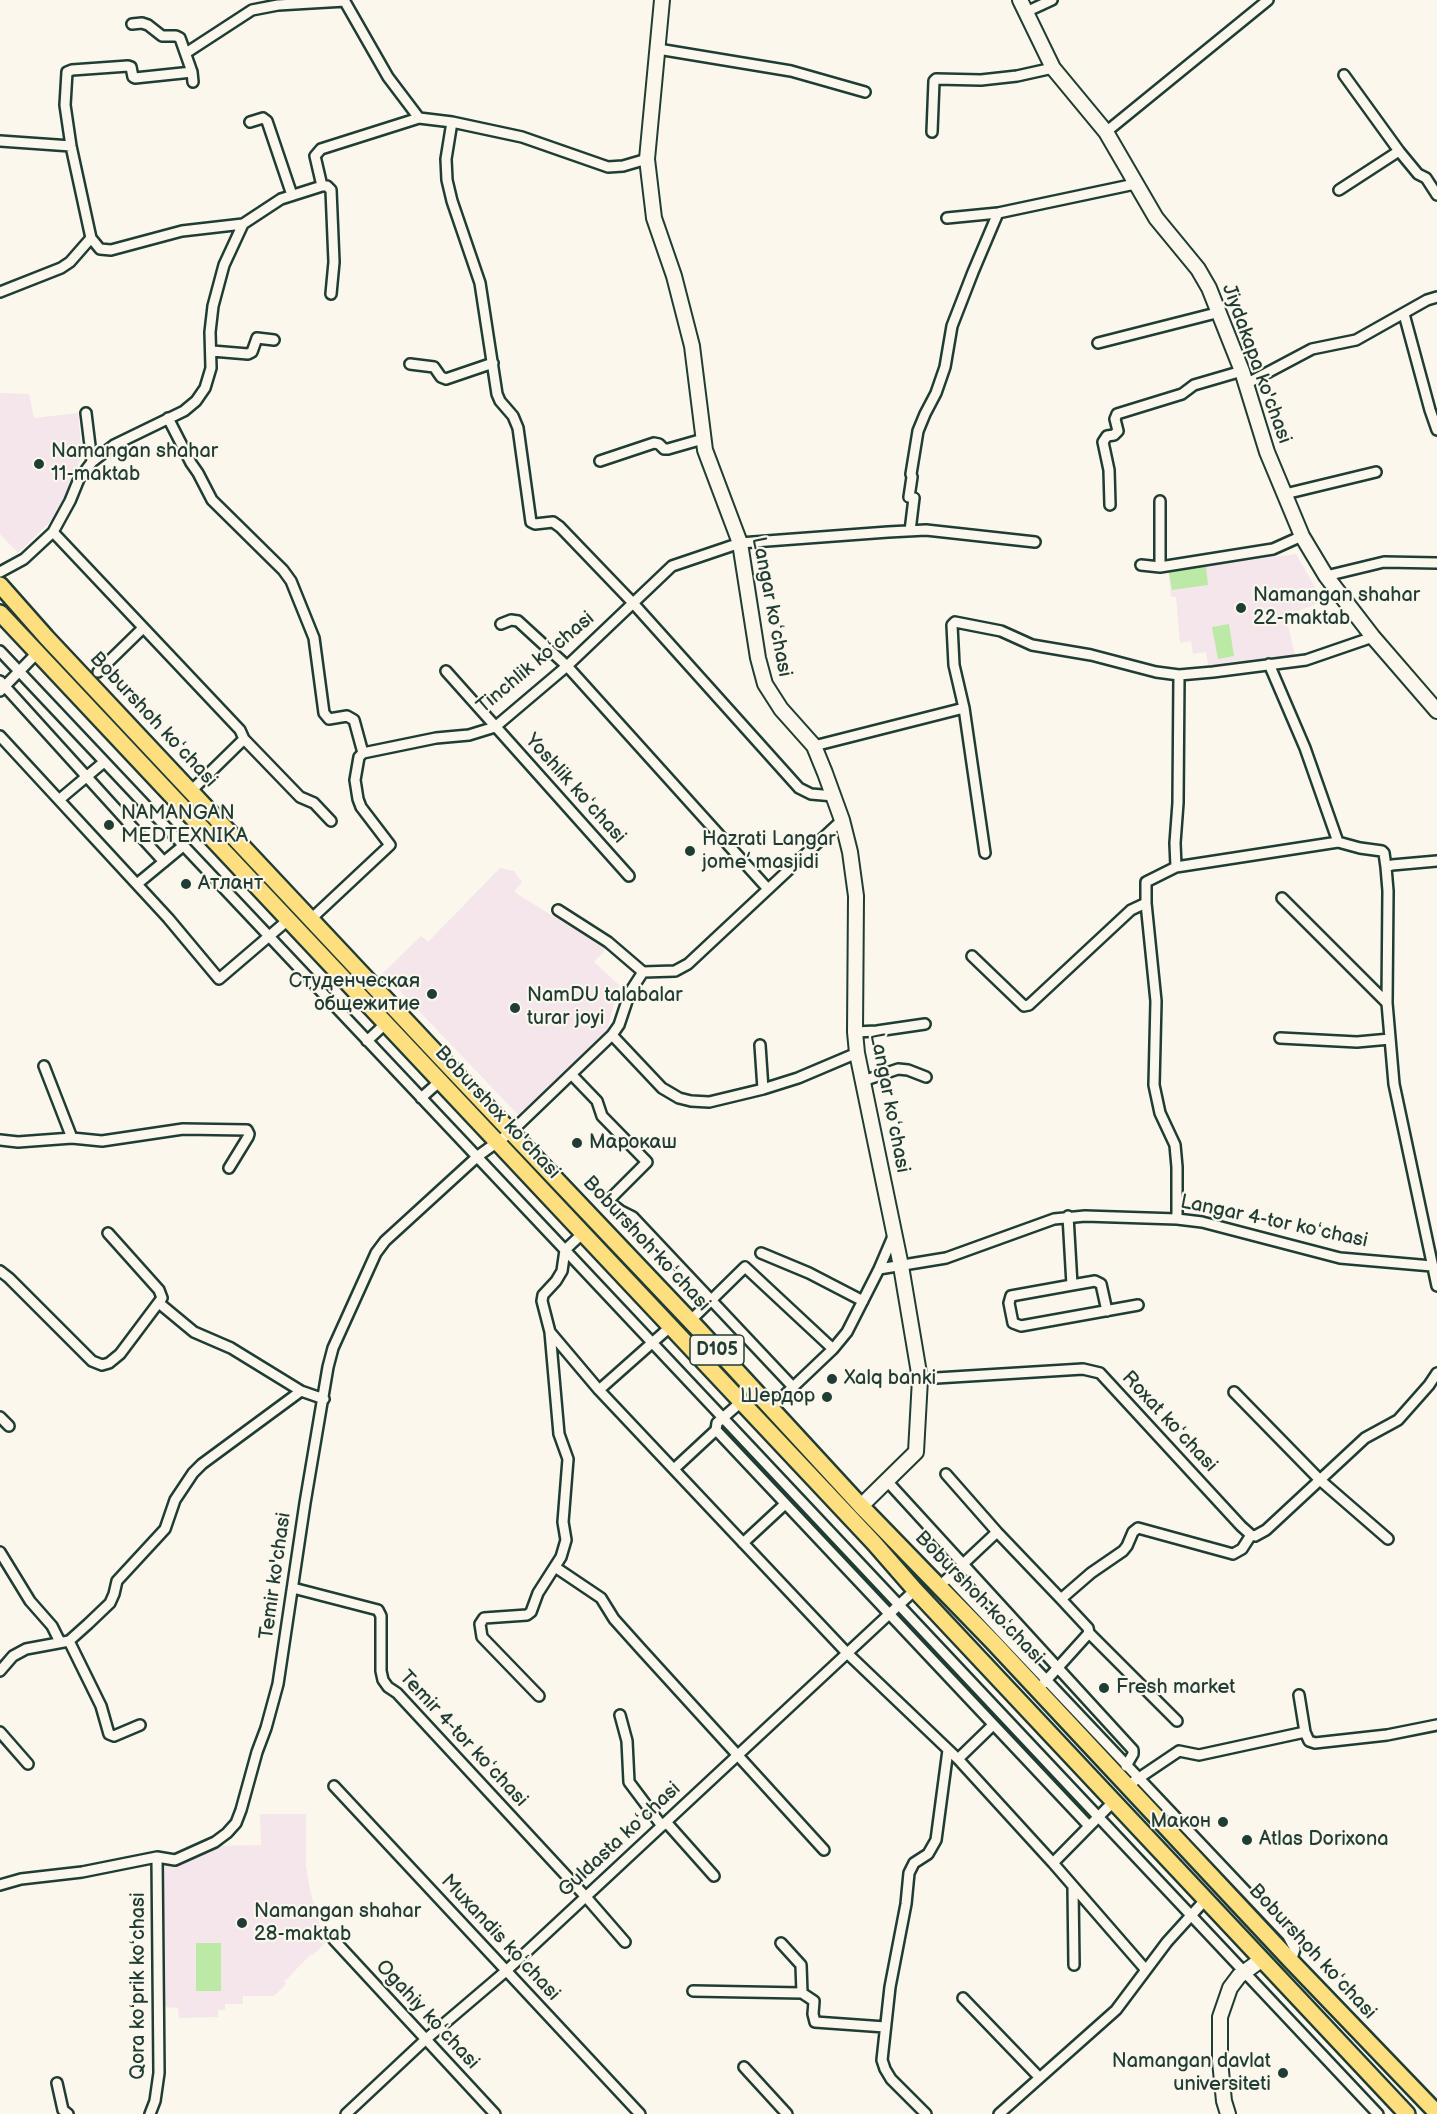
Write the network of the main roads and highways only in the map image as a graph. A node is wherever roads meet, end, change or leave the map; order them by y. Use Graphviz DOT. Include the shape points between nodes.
graph roads {
  1 [pos="0,585"];
  2 [pos="0,613"];
  3 [pos="1437,2113"];
  4 [pos="1407,2114"];
  1 -- 3 [label="main road, Boburshoh koʻchasi / D105" via="861,1506 944,1582 1042,1685 1291,1962"];
  2 -- 4 [label="main road, Boburshox ko'chasi / D105"];
}
